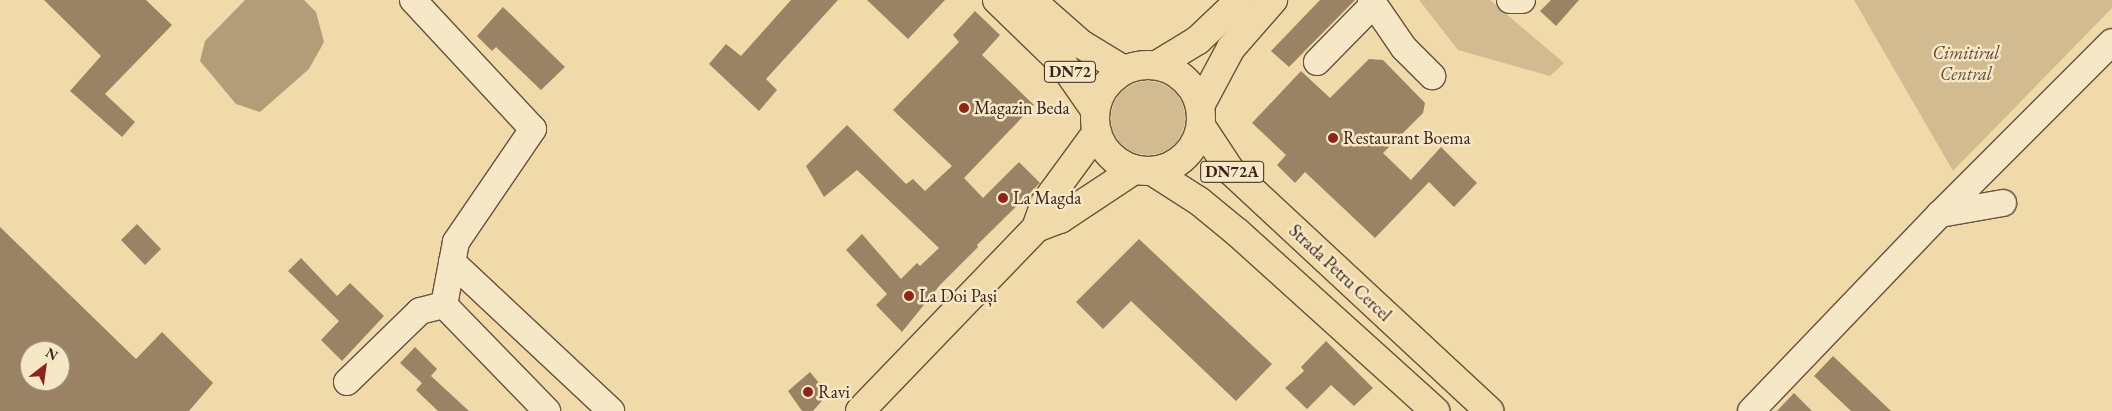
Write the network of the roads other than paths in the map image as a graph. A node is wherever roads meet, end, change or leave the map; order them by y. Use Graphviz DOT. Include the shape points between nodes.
graph roads {
  1 [pos="413,0"];
  2 [pos="997,0"];
  3 [pos="1030,0"];
  4 [pos="1240,0"];
  5 [pos="1274,0"];
  6 [pos="1510,0"];
  7 [pos="1522,0"];
  8 [pos="1372,2"];
  9 [pos="2112,42"];
  10 [pos="1316,62"];
  11 [pos="1157,65"];
  12 [pos="1124,70"];
  13 [pos="1432,76"];
  14 [pos="1201,116"];
  15 [pos="1096,121"];
  16 [pos="1143,170"];
  17 [pos="2003,203"];
  18 [pos="1940,214"];
  19 [pos="1036,228"];
  20 [pos="452,262"];
  21 [pos="444,305"];
  22 [pos="347,382"];
  23 [pos="547,411"];
  24 [pos="611,411"];
  25 [pos="860,411"];
  26 [pos="1435,411"];
  27 [pos="1489,411"];
  28 [pos="1751,411"];
  1 -- 20 [label="lane" via="533,129 456,242"];
  2 -- 15 [label="main road, DN72" via="1063,64"];
  3 -- 12 [label="main road" via="1081,44"];
  4 -- 11 [label="main road" via="1198,40"];
  5 -- 14 [label="main road" via="1232,48"];
  6 -- 7 [label="lane"];
  8 -- 10 [label="lane"];
  8 -- 13 [label="lane" via="1404,48"];
  9 -- 18 [label="lane"];
  11 -- 12 [label="main road, DN72" via="1140,65"];
  11 -- 14 [label="main road" via="1187,81"];
  12 -- 15 [label="main road, DN72" via="1106,85"];
  14 -- 16 [label="main road, DN72" via="1197,140 1186,156 1171,167"];
  14 -- 27 [label="main road, Strada Petru Cercel / DN72A" via="1230,170"];
  15 -- 16 [label="main road, DN72" via="1110,156"];
  15 -- 19 [label="main road, DN72" via="1045,203"];
  16 -- 19 [label="main road, DN72" via="1060,219"];
  16 -- 26 [label="main road, Strada Petru Cercel / DN72A" via="1199,201 1238,233"];
  17 -- 18 [label="lane"];
  18 -- 28 [label="lane"];
  19 -- 25 [label="main road, DN72"];
  20 -- 21 [label="lane"];
  20 -- 24 [label="lane"];
  21 -- 22 [label="lane" via="420,310"];
  21 -- 23 [label="lane"];
}
